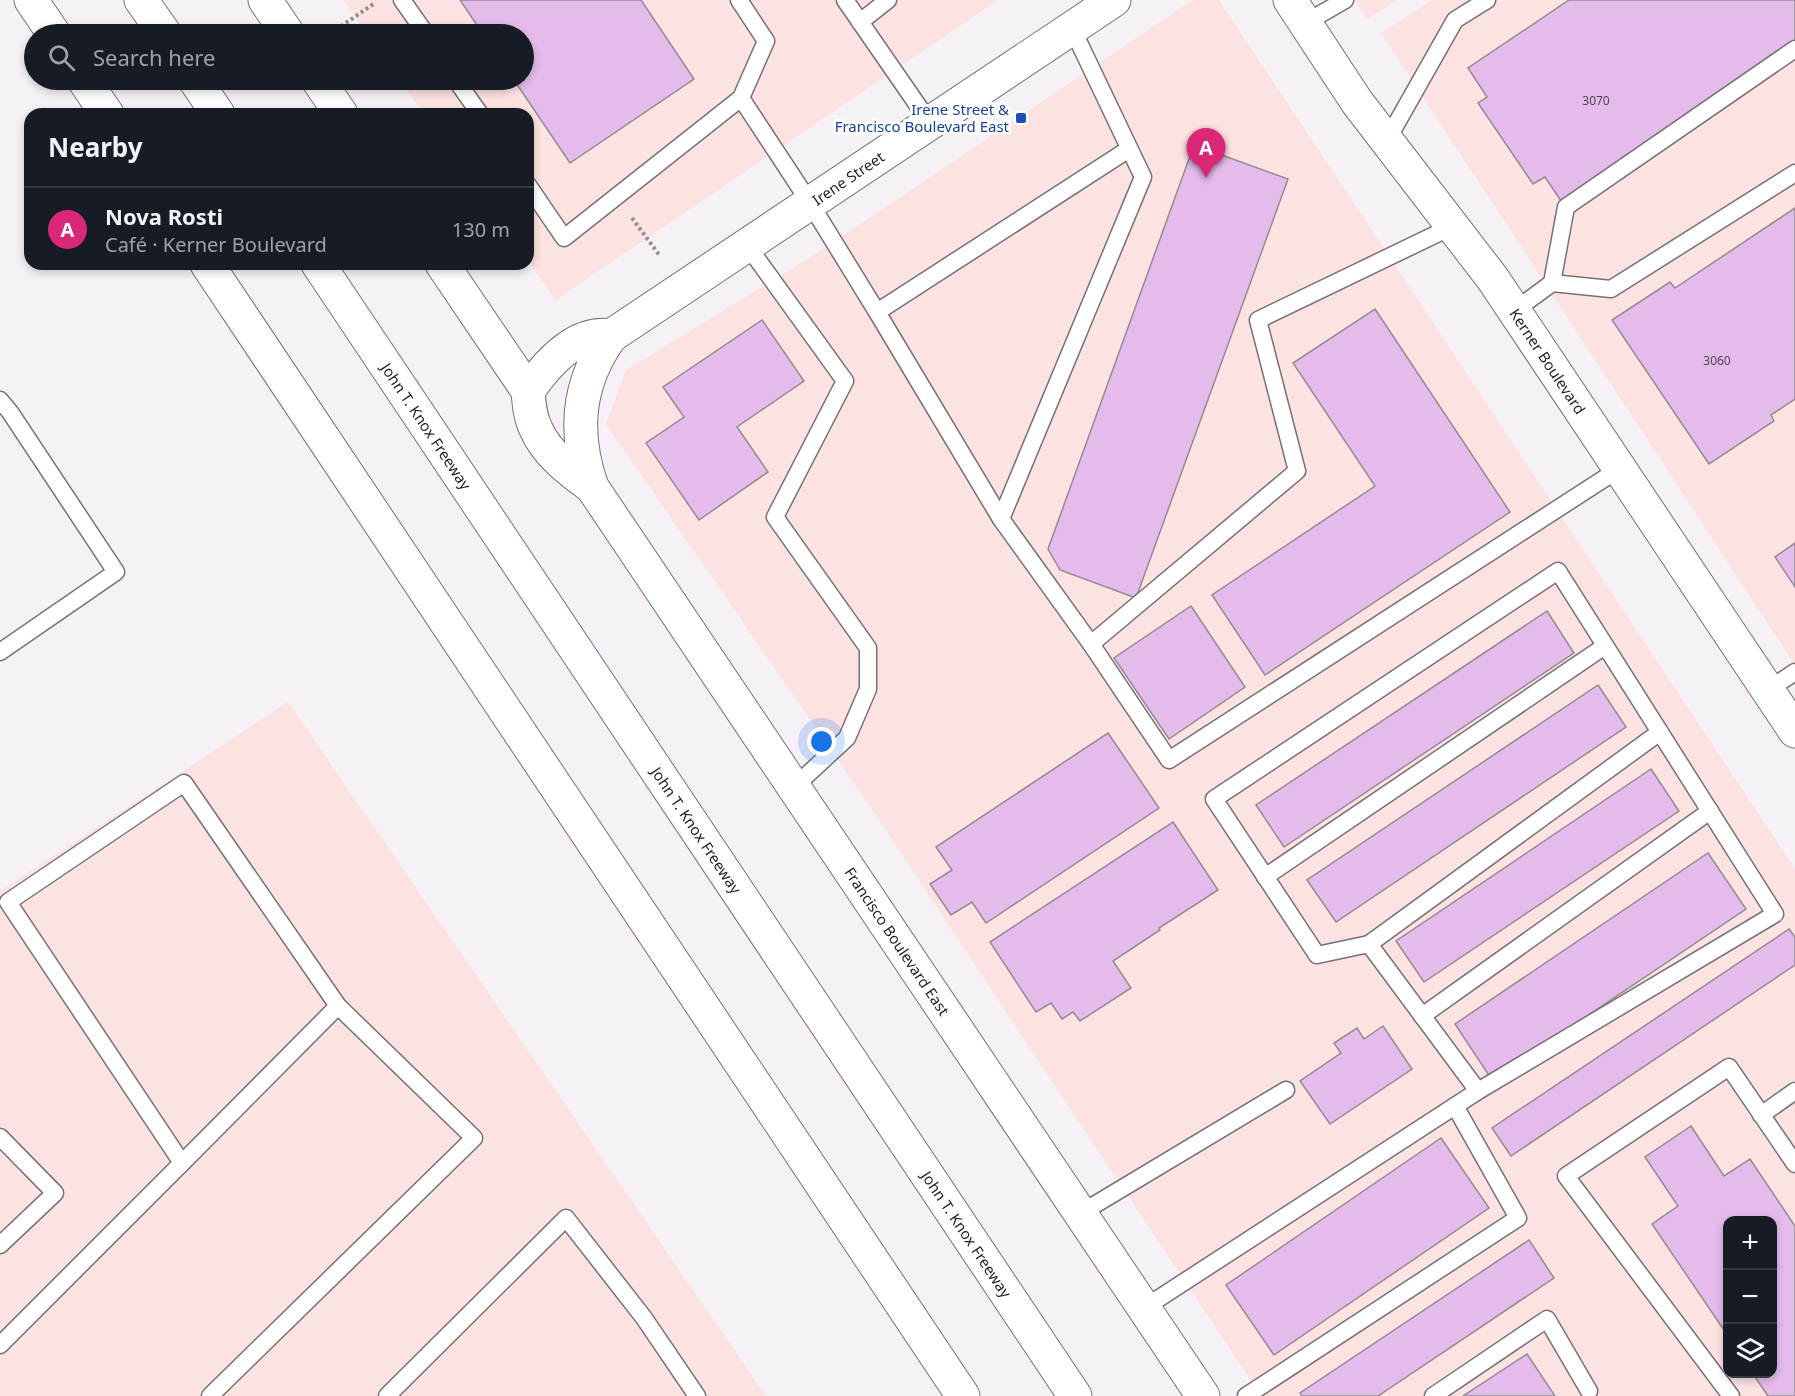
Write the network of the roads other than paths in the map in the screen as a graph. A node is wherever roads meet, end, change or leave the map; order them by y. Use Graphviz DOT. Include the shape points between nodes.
graph roads {
  1 [pos="31,0"];
  2 [pos="141,0"];
  3 [pos="402,0"];
  4 [pos="739,0"];
  5 [pos="845,0"];
  6 [pos="888,0"];
  7 [pos="1114,0"];
  8 [pos="1346,0"];
  9 [pos="1487,0"];
  10 [pos="1297,12"];
  11 [pos="860,22"];
  12 [pos="47,24"];
  13 [pos="158,24"];
  14 [pos="419,24"];
  15 [pos="1072,28"];
  16 [pos="1795,49"];
  17 [pos="91,90"];
  18 [pos="202,90"];
  19 [pos="325,90"];
  20 [pos="463,90"];
  21 [pos="741,98"];
  22 [pos="103,108"];
  23 [pos="214,108"];
  24 [pos="337,108"];
  25 [pos="476,108"];
  26 [pos="930,123"];
  27 [pos="1386,142"];
  28 [pos="1129,149"];
  29 [pos="1795,173"];
  30 [pos="534,194"];
  31 [pos="810,203"];
  32 [pos="1453,226"];
  33 [pos="747,245"];
  34 [pos="211,270"];
  35 [pos="322,270"];
  36 [pos="446,270"];
  37 [pos="1552,282"];
  38 [pos="1514,311"];
  39 [pos="877,312"];
  40 [pos="611,336"];
  41 [pos="528,391"];
  42 [pos="0,400"];
  43 [pos="582,405"];
  44 [pos="1619,469"];
  45 [pos="592,487"];
  46 [pos="1001,519"];
  47 [pos="1091,644"];
  48 [pos="1605,646"];
  49 [pos="0,652"];
  50 [pos="1795,672"];
  51 [pos="1768,690"];
  52 [pos="1795,731"];
  53 [pos="1660,732"];
  54 [pos="794,787"];
  55 [pos="1710,811"];
  56 [pos="1265,877"];
  57 [pos="1369,944"];
  58 [pos="338,1006"];
  59 [pos="1422,1016"];
  60 [pos="1286,1090"];
  61 [pos="1478,1091"];
  62 [pos="1795,1091"];
  63 [pos="1455,1106"];
  64 [pos="1761,1115"];
  65 [pos="0,1137"];
  66 [pos="182,1163"];
  67 [pos="1795,1164"];
  68 [pos="1081,1213"];
  69 [pos="0,1245"];
  70 [pos="1144,1308"];
  71 [pos="0,1345"];
  72 [pos="1589,1391"];
  73 [pos="210,1396"];
  74 [pos="387,1396"];
  75 [pos="698,1396"];
  76 [pos="963,1396"];
  77 [pos="1075,1396"];
  78 [pos="1203,1396"];
  79 [pos="1246,1396"];
  80 [pos="1433,1396"];
  81 [pos="1731,1396"];
  1 -- 12 [label="main road"];
  2 -- 13 [label="main road"];
  3 -- 14 [label="lane"];
  4 -- 21 [label="lane" via="766,41"];
  5 -- 11 [label="lane"];
  6 -- 11 [label="lane"];
  7 -- 15 [label="main road, Irene Street"];
  8 -- 10 [label="lane"];
  9 -- 27 [label="lane" via="1455,20"];
  10 -- 27 [label="main road, Kerner Boulevard"];
  11 -- 26 [label="lane"];
  15 -- 26 [label="main road, Irene Street"];
  15 -- 28 [label="lane"];
  16 -- 37 [label="lane" via="1566,207"];
  17 -- 22 [label="main road"];
  18 -- 23 [label="main road"];
  19 -- 24 [label="main road"];
  20 -- 25 [label="lane"];
  21 -- 30 [label="lane" via="564,238"];
  21 -- 31 [label="lane"];
  26 -- 31 [label="main road, Irene Street"];
  27 -- 32 [label="main road, Kerner Boulevard"];
  28 -- 39 [label="lane"];
  28 -- 46 [label="lane" via="1143,177"];
  29 -- 37 [label="lane" via="1611,289"];
  31 -- 33 [label="main road, Irene Street"];
  31 -- 39 [label="lane"];
  32 -- 38 [label="main road, Kerner Boulevard"];
  32 -- 47 [label="lane" via="1258,320 1298,471"];
  33 -- 40 [label="main road, Irene Street"];
  33 -- 54 [label="lane" via="845,381 775,517 868,648 868,689 847,738"];
  34 -- 76 [label="main road"];
  35 -- 77 [label="main road, John T. Knox Freeway"];
  36 -- 41 [label="main road, Francisco Boulevard East"];
  37 -- 38 [label="lane"];
  38 -- 44 [label="main road, Kerner Boulevard"];
  39 -- 46 [label="lane"];
  40 -- 41 [label="main road, Irene Street" via="594,335 574,345 557,357"];
  40 -- 43 [label="main road, Irene Street" via="590,373"];
  41 -- 45 [label="main road, Francisco Boulevard East" via="536,429 545,444"];
  42 -- 49 [label="lane" via="116,572"];
  43 -- 45 [label="main road, Francisco Boulevard East" via="580,435"];
  44 -- 47 [label="lane" via="1168,760"];
  44 -- 51 [label="main road, Kerner Boulevard"];
  45 -- 54 [label="main road, Francisco Boulevard East"];
  46 -- 47 [label="lane"];
  48 -- 53 [label="lane"];
  48 -- 56 [label="lane"];
  48 -- 56 [label="lane" via="1558,572 1214,800"];
  50 -- 51 [label="lane"];
  51 -- 52 [label="main road, Kerner Boulevard"];
  53 -- 55 [label="lane"];
  53 -- 57 [label="lane"];
  54 -- 68 [label="main road, Francisco Boulevard East"];
  55 -- 59 [label="lane"];
  55 -- 61 [label="lane" via="1775,914"];
  56 -- 57 [label="lane" via="1317,955"];
  57 -- 59 [label="lane"];
  58 -- 66 [label="lane"];
  58 -- 66 [label="lane" via="184,783 8,902"];
  58 -- 73 [label="lane" via="474,1138"];
  59 -- 61 [label="lane"];
  60 -- 68 [label="lane"];
  61 -- 63 [label="lane"];
  62 -- 64 [label="lane"];
  63 -- 70 [label="lane"];
  63 -- 79 [label="lane" via="1518,1218"];
  64 -- 67 [label="lane"];
  64 -- 81 [label="lane" via="1729,1067 1566,1176"];
  65 -- 69 [label="lane" via="55,1192"];
  66 -- 71 [label="lane"];
  68 -- 70 [label="main road, Francisco Boulevard East"];
  70 -- 78 [label="main road, Francisco Boulevard East"];
  72 -- 80 [label="lane" via="1547,1319"];
  74 -- 75 [label="lane" via="566,1218 644,1318"];
}
